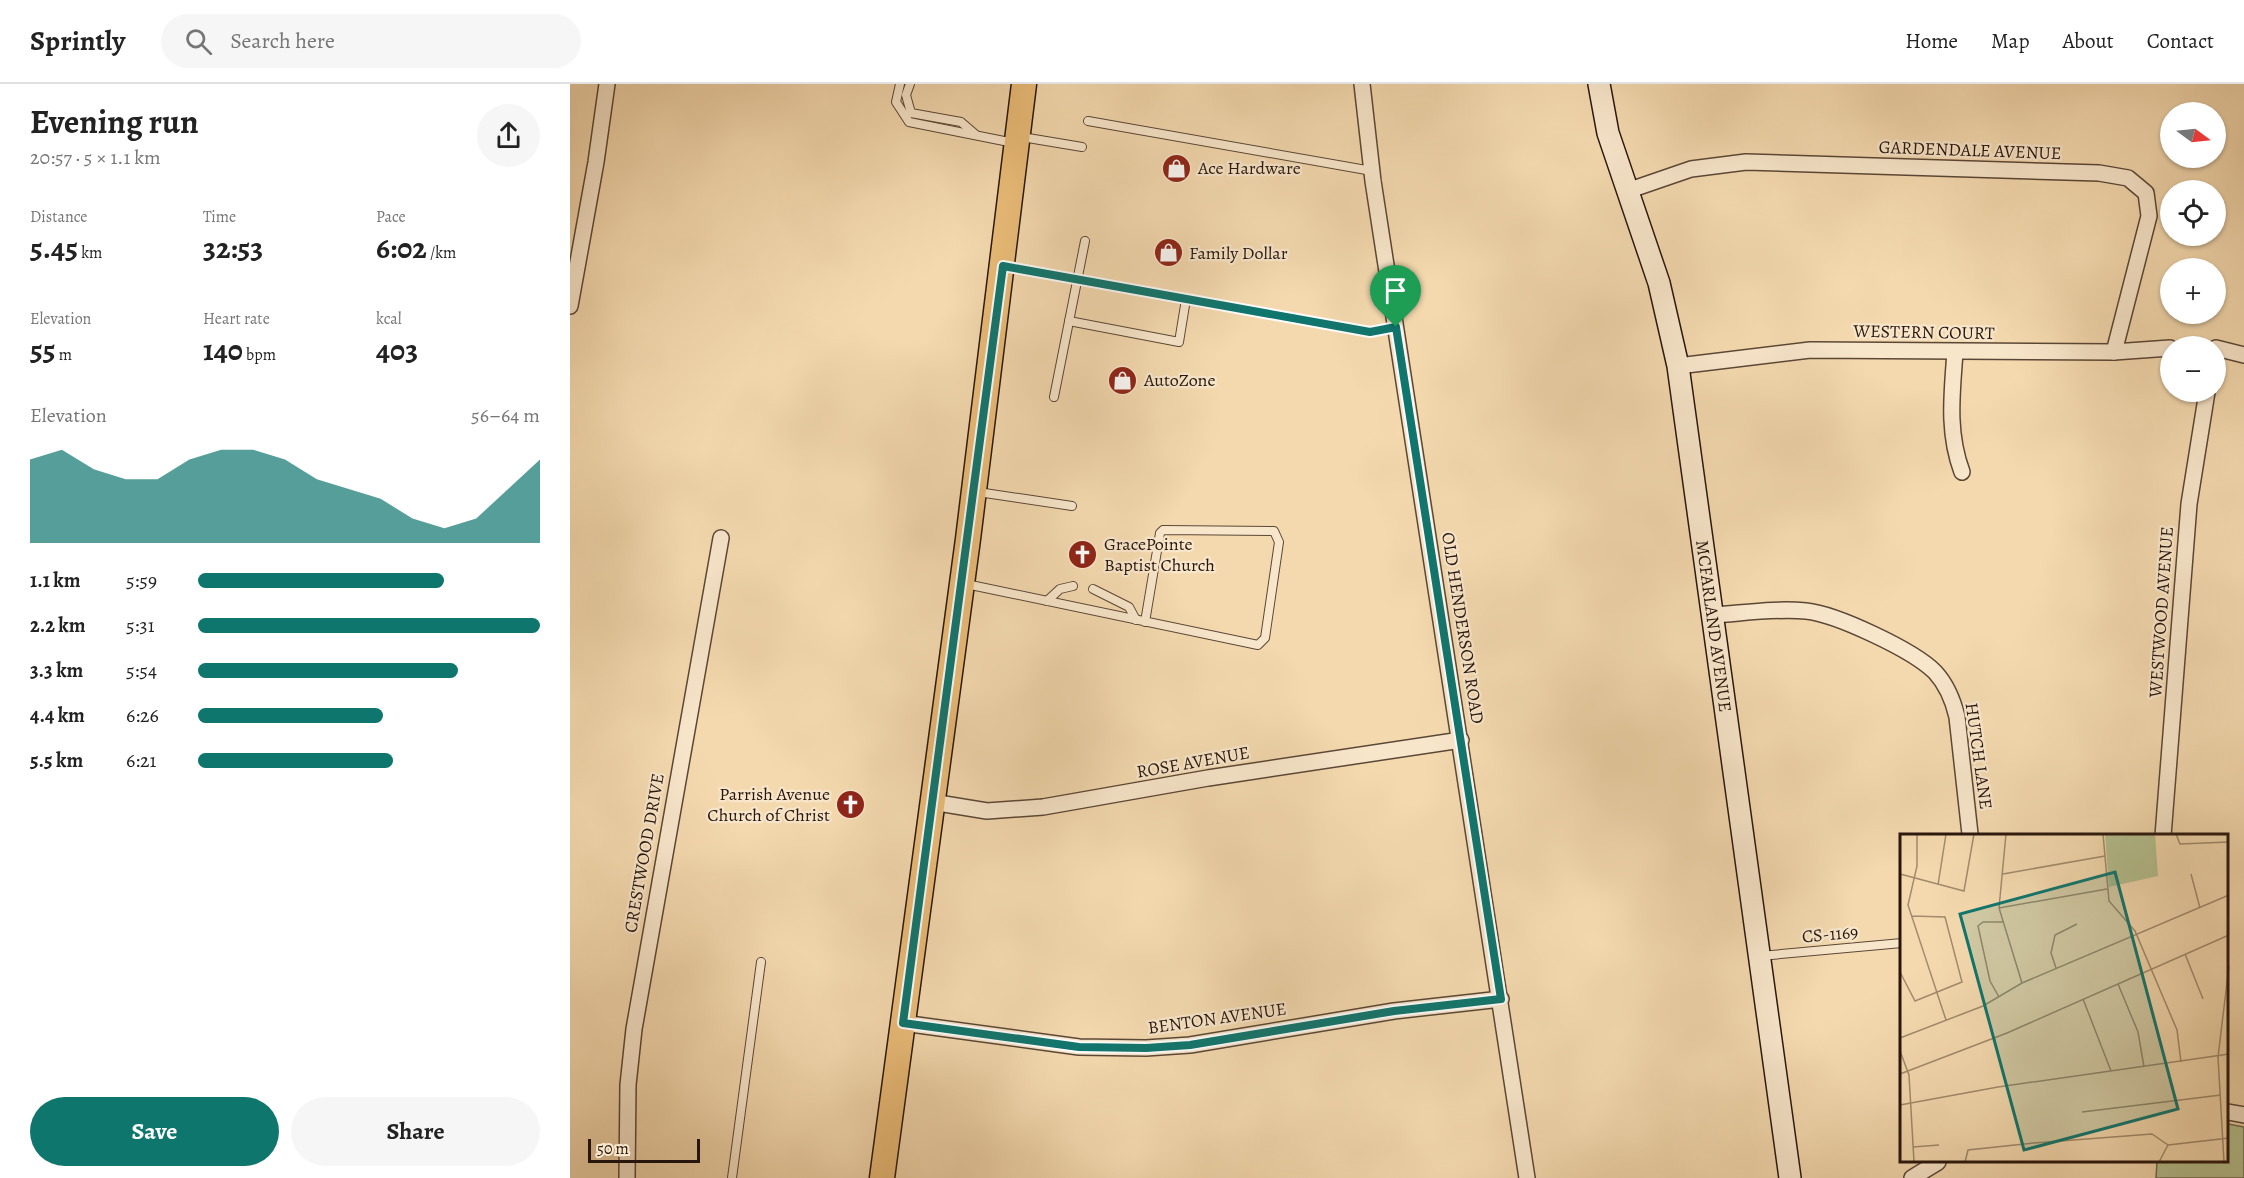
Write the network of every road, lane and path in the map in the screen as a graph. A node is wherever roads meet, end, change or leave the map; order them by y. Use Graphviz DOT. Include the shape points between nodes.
graph roads {
  1 [pos="607,84"];
  2 [pos="900,84"];
  3 [pos="910,84"];
  4 [pos="1024,84"];
  5 [pos="1362,84"];
  6 [pos="1599,84"];
  7 [pos="1088,121"];
  8 [pos="978,136"];
  9 [pos="1019,140"];
  10 [pos="1083,147"];
  11 [pos="1372,171"];
  12 [pos="1627,191"];
  13 [pos="1085,241"];
  14 [pos="1003,266"];
  15 [pos="1077,279"];
  16 [pos="1186,299"];
  17 [pos="570,306"];
  18 [pos="1069,321"];
  19 [pos="1396,327"];
  20 [pos="2160,349"];
  21 [pos="2226,350"];
  22 [pos="1955,352"];
  23 [pos="2114,352"];
  24 [pos="2244,355"];
  25 [pos="1678,366"];
  26 [pos="1054,397"];
  27 [pos="2204,402"];
  28 [pos="1962,472"];
  29 [pos="974,492"];
  30 [pos="1072,506"];
  31 [pos="721,538"];
  32 [pos="962,583"];
  33 [pos="1073,586"];
  34 [pos="1093,589"];
  35 [pos="1047,601"];
  36 [pos="1713,615"];
  37 [pos="1136,620"];
  38 [pos="1145,621"];
  39 [pos="1461,740"];
  40 [pos="932,802"];
  41 [pos="1970,834"];
  42 [pos="2163,834"];
  43 [pos="1900,943"];
  44 [pos="1760,956"];
  45 [pos="761,962"];
  46 [pos="1501,999"];
  47 [pos="903,1023"];
  48 [pos="2229,1112"];
  49 [pos="2244,1115"];
  50 [pos="1935,1163"];
  51 [pos="627,1178"];
  52 [pos="732,1178"];
  53 [pos="882,1178"];
  54 [pos="1527,1178"];
  55 [pos="1790,1178"];
  56 [pos="1912,1178"];
  1 -- 17 [label="street"];
  2 -- 8 [label="lane" via="896,102 909,122"];
  3 -- 8 [label="lane" via="906,95 911,113 961,122"];
  4 -- 9 [label="main road"];
  5 -- 11 [label="street, OLD HENDERSON ROAD"];
  6 -- 12 [label="street, MCFARLAND AVENUE" via="1608,133"];
  7 -- 11 [label="lane"];
  8 -- 9 [label="lane"];
  9 -- 10 [label="lane"];
  9 -- 14 [label="main road"];
  11 -- 19 [label="street, OLD HENDERSON ROAD"];
  12 -- 23 [label="street, GARDENDALE AVENUE" via="1691,170 1746,162 2099,173 2128,178 2146,193 2149,216"];
  12 -- 25 [label="street, MCFARLAND AVENUE" via="1659,283"];
  13 -- 15 [label="lane"];
  14 -- 15 [label="lane"];
  14 -- 29 [label="main road"];
  15 -- 16 [label="lane"];
  15 -- 18 [label="lane"];
  16 -- 18 [label="lane" via="1179,342"];
  16 -- 19 [label="lane" via="1370,332"];
  18 -- 26 [label="lane"];
  19 -- 39 [label="street, OLD HENDERSON ROAD"];
  20 -- 23 [label="street, WESTERN COURT"];
  21 -- 24 [label="street"];
  22 -- 23 [label="street, WESTERN COURT"];
  22 -- 25 [label="street, WESTERN COURT" via="1810,350"];
  22 -- 28 [label="street" via="1950,421"];
  25 -- 36 [label="street, MCFARLAND AVENUE"];
  27 -- 42 [label="street, WESTWOOD AVENUE" via="2189,504"];
  29 -- 30 [label="lane"];
  29 -- 32 [label="main road"];
  31 -- 51 [label="street, CRESTWOOD DRIVE" via="634,1029 628,1086"];
  32 -- 35 [label="lane"];
  32 -- 40 [label="main road"];
  33 -- 35 [label="lane" via="1060,589"];
  34 -- 37 [label="lane" via="1129,607"];
  35 -- 37 [label="lane"];
  36 -- 41 [label="street, HUTCH LANE" via="1791,610 1825,615 1895,646 1929,667 1945,684 1957,717"];
  36 -- 44 [label="street, MCFARLAND AVENUE"];
  37 -- 38 [label="lane"];
  38 -- 38 [label="lane" via="1258,645 1262,642 1279,542 1277,533 1163,530"];
  39 -- 40 [label="street, ROSE AVENUE" via="1043,807 987,811"];
  39 -- 46 [label="street, OLD HENDERSON ROAD"];
  40 -- 47 [label="main road"];
  43 -- 44 [label="lane, CS-1169"];
  44 -- 55 [label="street, MCFARLAND AVENUE"];
  45 -- 52 [label="lane"];
  46 -- 47 [label="street, BENTON AVENUE" via="1360,1016 1190,1045 1146,1048 1079,1047"];
  46 -- 54 [label="street, OLD HENDERSON ROAD"];
  47 -- 53 [label="main road"];
  48 -- 49 [label="street"];
  50 -- 56 [label="street"];
}
